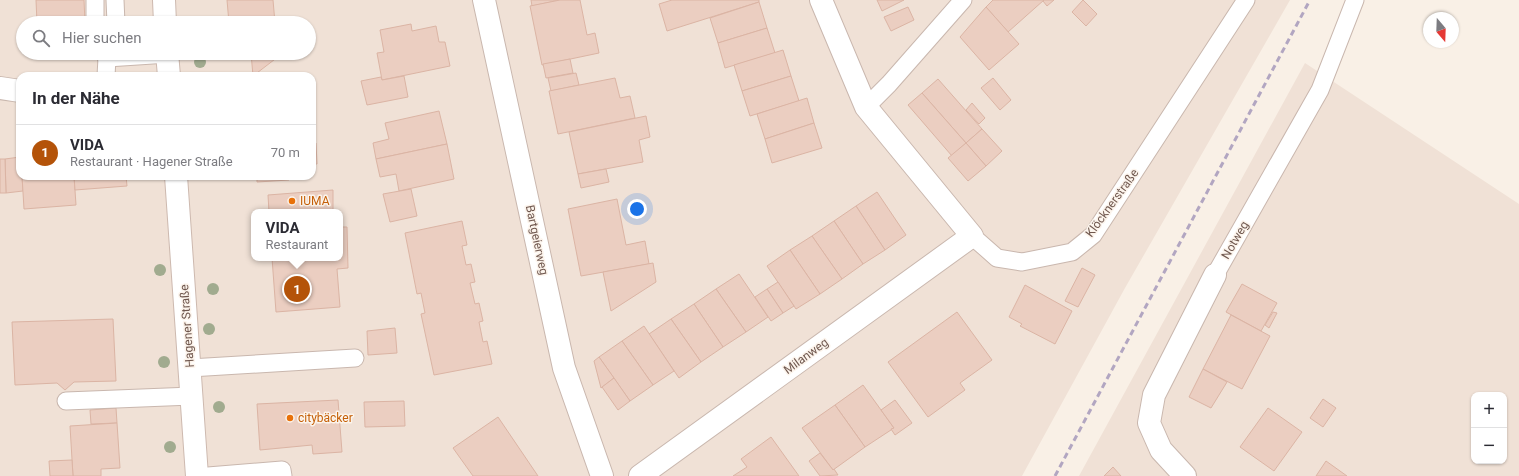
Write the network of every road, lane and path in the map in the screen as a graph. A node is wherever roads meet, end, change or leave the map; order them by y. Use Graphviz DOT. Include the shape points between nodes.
graph roads {
  1 [pos="94,0"];
  2 [pos="115,0"];
  3 [pos="164,0"];
  4 [pos="484,0"];
  5 [pos="821,0"];
  6 [pos="963,0"];
  7 [pos="1246,0"];
  8 [pos="1355,0"];
  9 [pos="95,16"];
  10 [pos="116,16"];
  11 [pos="165,16"];
  12 [pos="107,60"];
  13 [pos="168,60"];
  14 [pos="106,72"];
  15 [pos="169,72"];
  16 [pos="0,88"];
  17 [pos="16,90"];
  18 [pos="866,107"];
  19 [pos="176,180"];
  20 [pos="972,236"];
  21 [pos="1215,275"];
  22 [pos="355,358"];
  23 [pos="190,368"];
  24 [pos="192,396"];
  25 [pos="66,401"];
  26 [pos="196,476"];
  27 [pos="208,476"];
  28 [pos="283,476"];
  29 [pos="602,476"];
  30 [pos="640,476"];
  31 [pos="1185,476"];
  1 -- 9 [label="lane"];
  2 -- 10 [label="lane"];
  3 -- 11 [label="street"];
  4 -- 29 [label="street, Bartgeierweg" via="564,368"];
  5 -- 18 [label="street, Klöcknerstraße"];
  6 -- 18 [label="lane"];
  7 -- 20 [label="lane, Klöcknerstraße" via="1092,235 1072,252 1022,262 997,258"];
  8 -- 21 [label="lane, Notweg" via="1320,90"];
  12 -- 14 [label="lane"];
  13 -- 15 [label="street"];
  16 -- 17 [label="street"];
  18 -- 20 [label="street, Klöcknerstraße"];
  19 -- 23 [label="street, Hagener Straße"];
  20 -- 30 [label="street, Milanweg"];
  21 -- 31 [label="street, Notweg" via="1154,395 1149,423 1161,450"];
  22 -- 23 [label="lane"];
  23 -- 24 [label="street, Hagener Straße"];
  24 -- 25 [label="lane"];
  24 -- 26 [label="street, Hagener Straße"];
  27 -- 28 [label="lane" via="282,470"];
}
